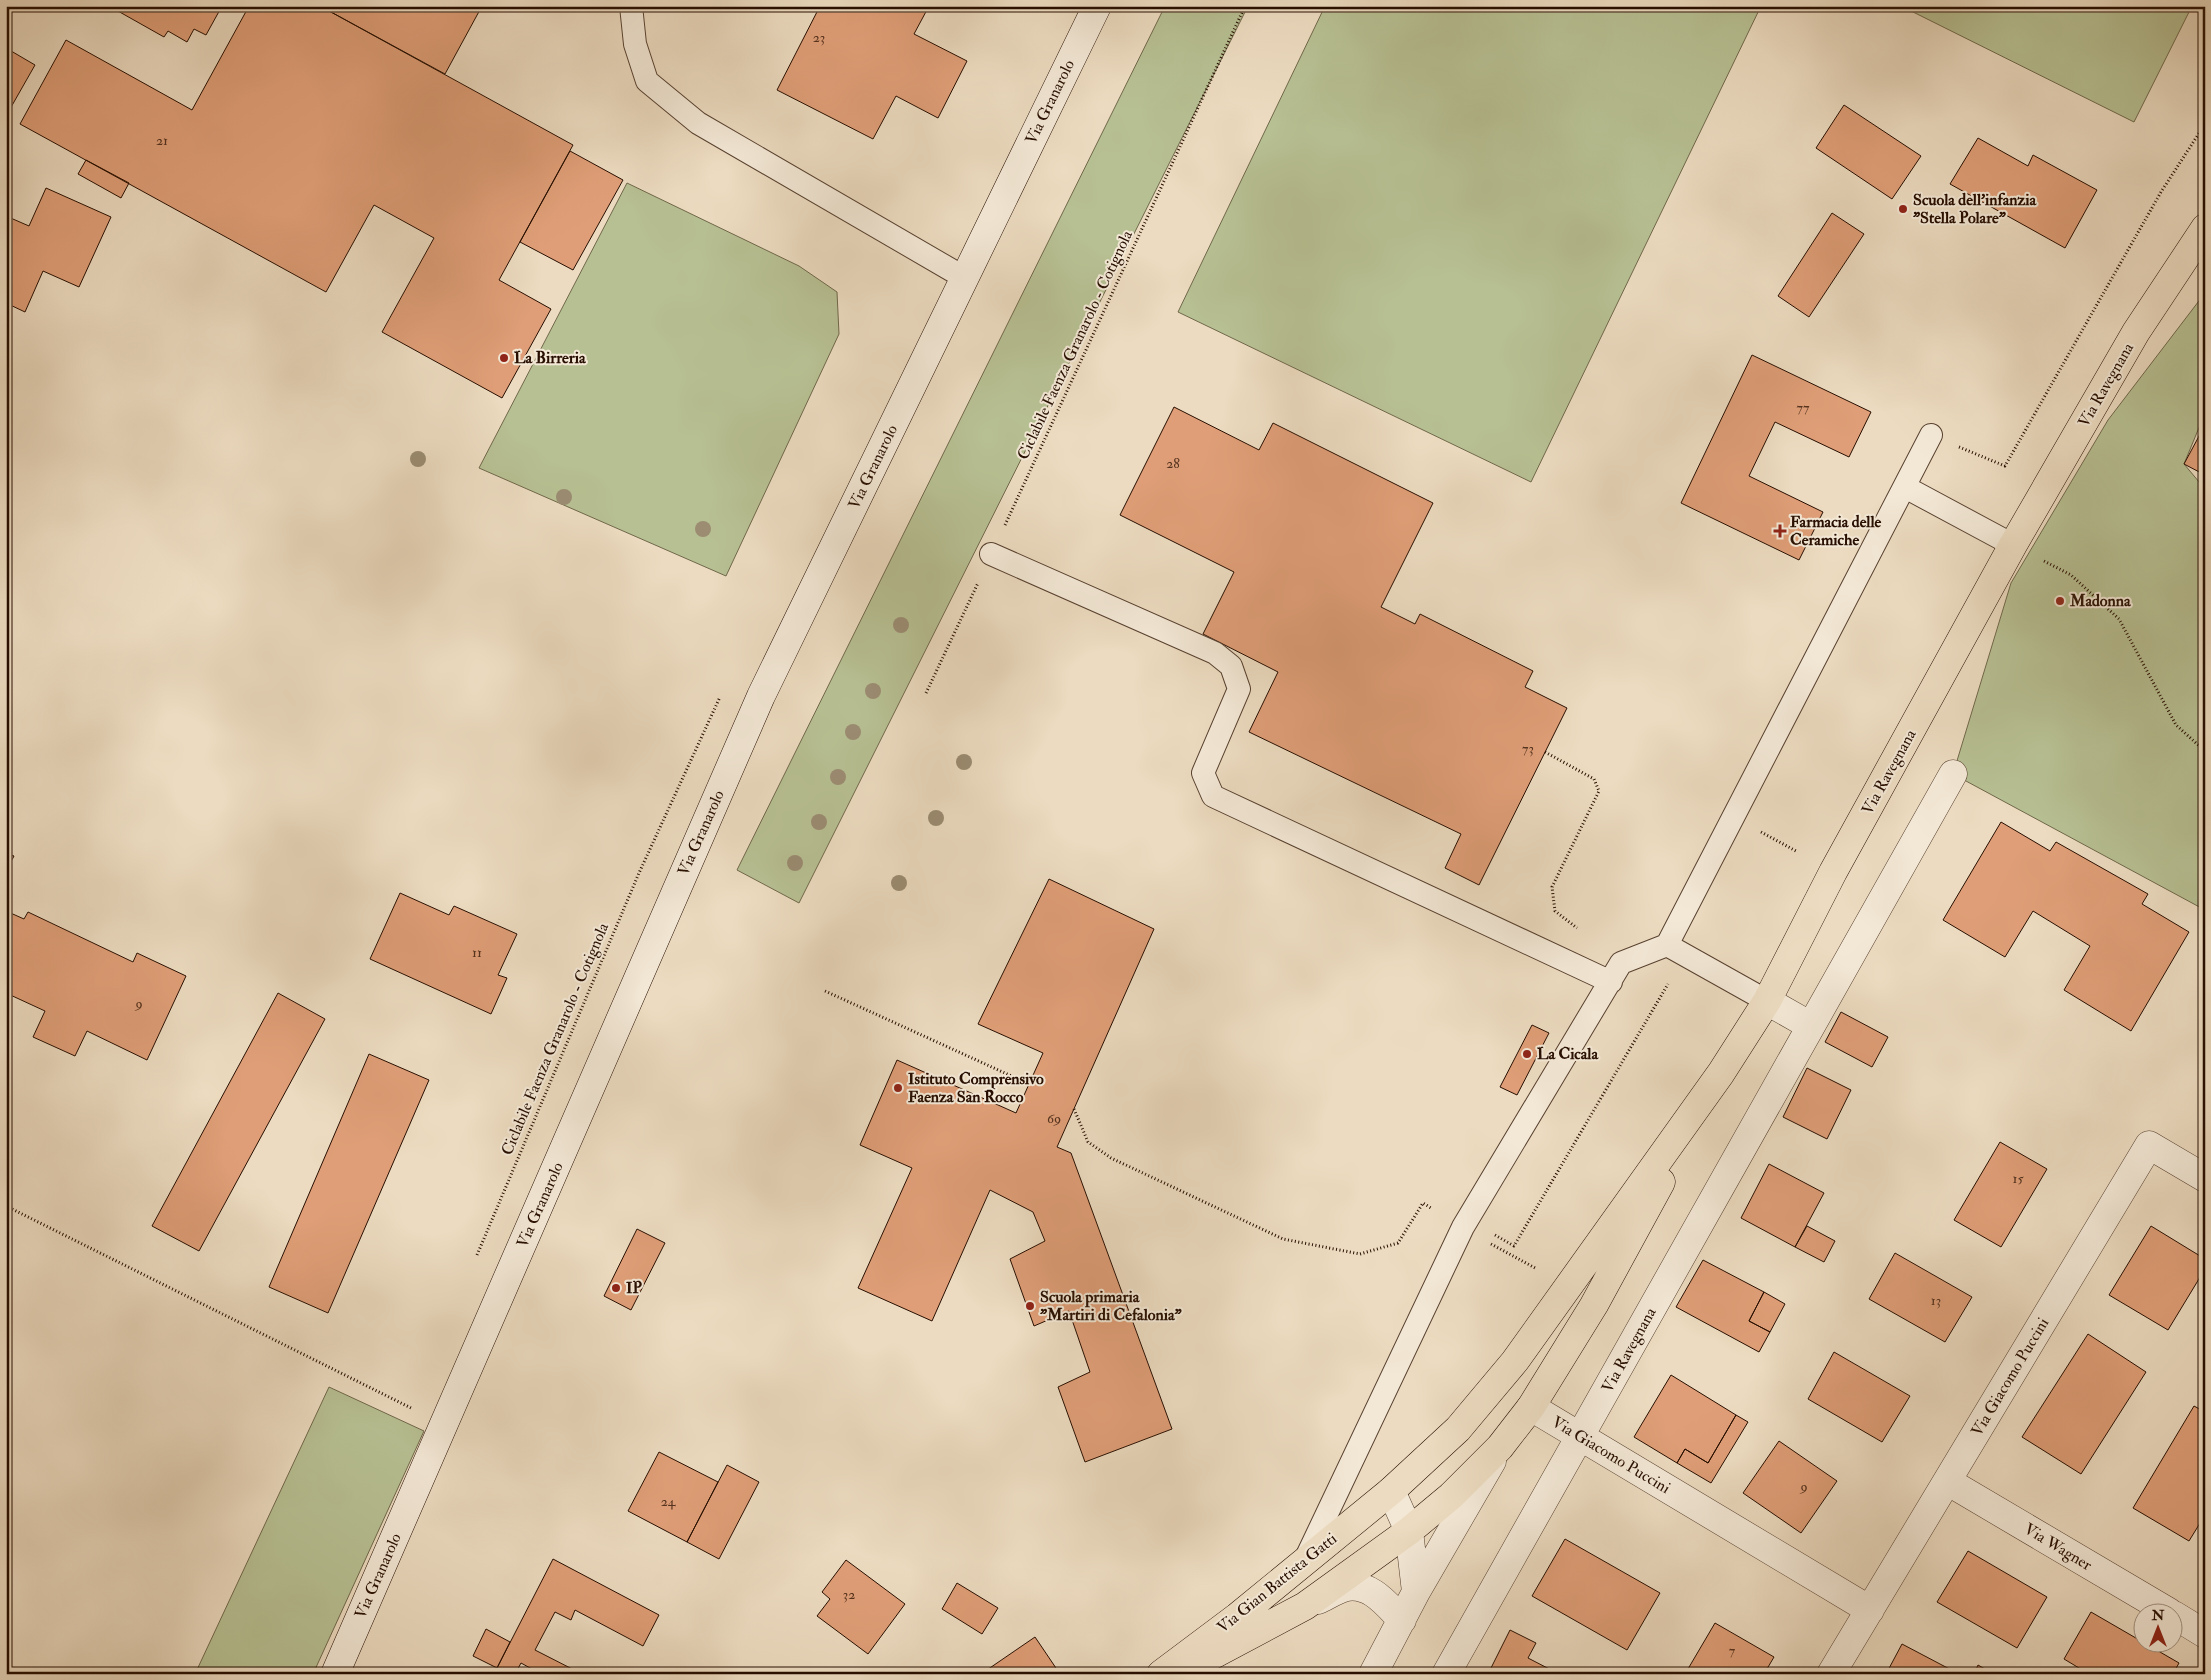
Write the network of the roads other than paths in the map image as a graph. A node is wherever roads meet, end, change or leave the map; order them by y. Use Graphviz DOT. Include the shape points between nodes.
graph roads {
  1 [pos="630,6"];
  2 [pos="1097,6"];
  3 [pos="2205,228"];
  4 [pos="965,278"];
  5 [pos="1931,435"];
  6 [pos="1905,487"];
  7 [pos="2013,545"];
  8 [pos="991,554"];
  9 [pos="1953,774"];
  10 [pos="1667,945"];
  11 [pos="1611,982"];
  12 [pos="1768,1001"];
  13 [pos="1811,1026"];
  14 [pos="1721,1073"];
  15 [pos="2205,1178"];
  16 [pos="1531,1407"];
  17 [pos="1580,1437"];
  18 [pos="1500,1447"];
  19 [pos="1947,1480"];
  20 [pos="1391,1491"];
  21 [pos="1409,1531"];
  22 [pos="1305,1560"];
  23 [pos="1416,1592"];
  24 [pos="2152,1602"];
  25 [pos="1305,1606"];
  26 [pos="1870,1610"];
  27 [pos="1402,1620"];
  28 [pos="2184,1621"];
  29 [pos="2205,1634"];
  30 [pos="335,1674"];
  31 [pos="1161,1674"];
  32 [pos="1178,1674"];
  33 [pos="1373,1674"];
  34 [pos="1446,1674"];
  35 [pos="1831,1674"];
  1 -- 4 [label="lane" via="635,44 647,81 698,123"];
  2 -- 4 [label="street, Via Granarolo"];
  3 -- 7 [label="main road, Via Ravegnana" via="2136,332"];
  4 -- 30 [label="street, Via Granarolo" via="761,696"];
  5 -- 6 [label="lane"];
  6 -- 7 [label="lane"];
  6 -- 10 [label="lane"];
  7 -- 12 [label="main road, Via Ravegnana" via="1833,872"];
  8 -- 11 [label="lane" via="1215,653 1231,666 1239,689 1203,772 1213,796"];
  9 -- 13 [label="street, Via Ravegnana"];
  10 -- 11 [label="lane" via="1621,963"];
  10 -- 12 [label="lane"];
  11 -- 22 [label="lane" via="1463,1228"];
  12 -- 13 [label="street"];
  12 -- 14 [label="main road, Via Ravegnana"];
  13 -- 17 [label="street, Via Ravegnana"];
  14 -- 16 [label="main road, Via Ravegnana" via="1594,1306"];
  14 -- 20 [label="main road, Via Ravegnana" via="1515,1361 1458,1429"];
  15 -- 19 [label="street, Via Giacomo Puccini" via="2149,1145"];
  16 -- 17 [label="street, Via Giacomo Puccini"];
  16 -- 18 [label="main road, Via Ravegnana"];
  17 -- 26 [label="street, Via Giacomo Puccini"];
  17 -- 34 [label="street, Via Ravegnana"];
  18 -- 21 [label="main road, Via Ravegnana" via="1451,1496"];
  18 -- 23 [label="street, Via Ravegnana"];
  19 -- 24 [label="street, Via Wagner"];
  19 -- 26 [label="street, Via Giacomo Puccini"];
  20 -- 21 [label="street"];
  20 -- 22 [label="main road, Via Gian Battista Gatti"];
  21 -- 23 [label="street"];
  21 -- 25 [label="main road, Via Gian Battista Gatti"];
  22 -- 31 [label="main road, Via Gian Battista Gatti"];
  23 -- 27 [label="street, Via Ravegnana"];
  25 -- 27 [label="street" via="1347,1587 1367,1589"];
  25 -- 32 [label="main road, Via Gian Battista Gatti"];
  26 -- 35 [label="street, Via Giacomo Puccini"];
  27 -- 33 [label="street, Via Ravegnana"];
  28 -- 29 [label="street"];
}
